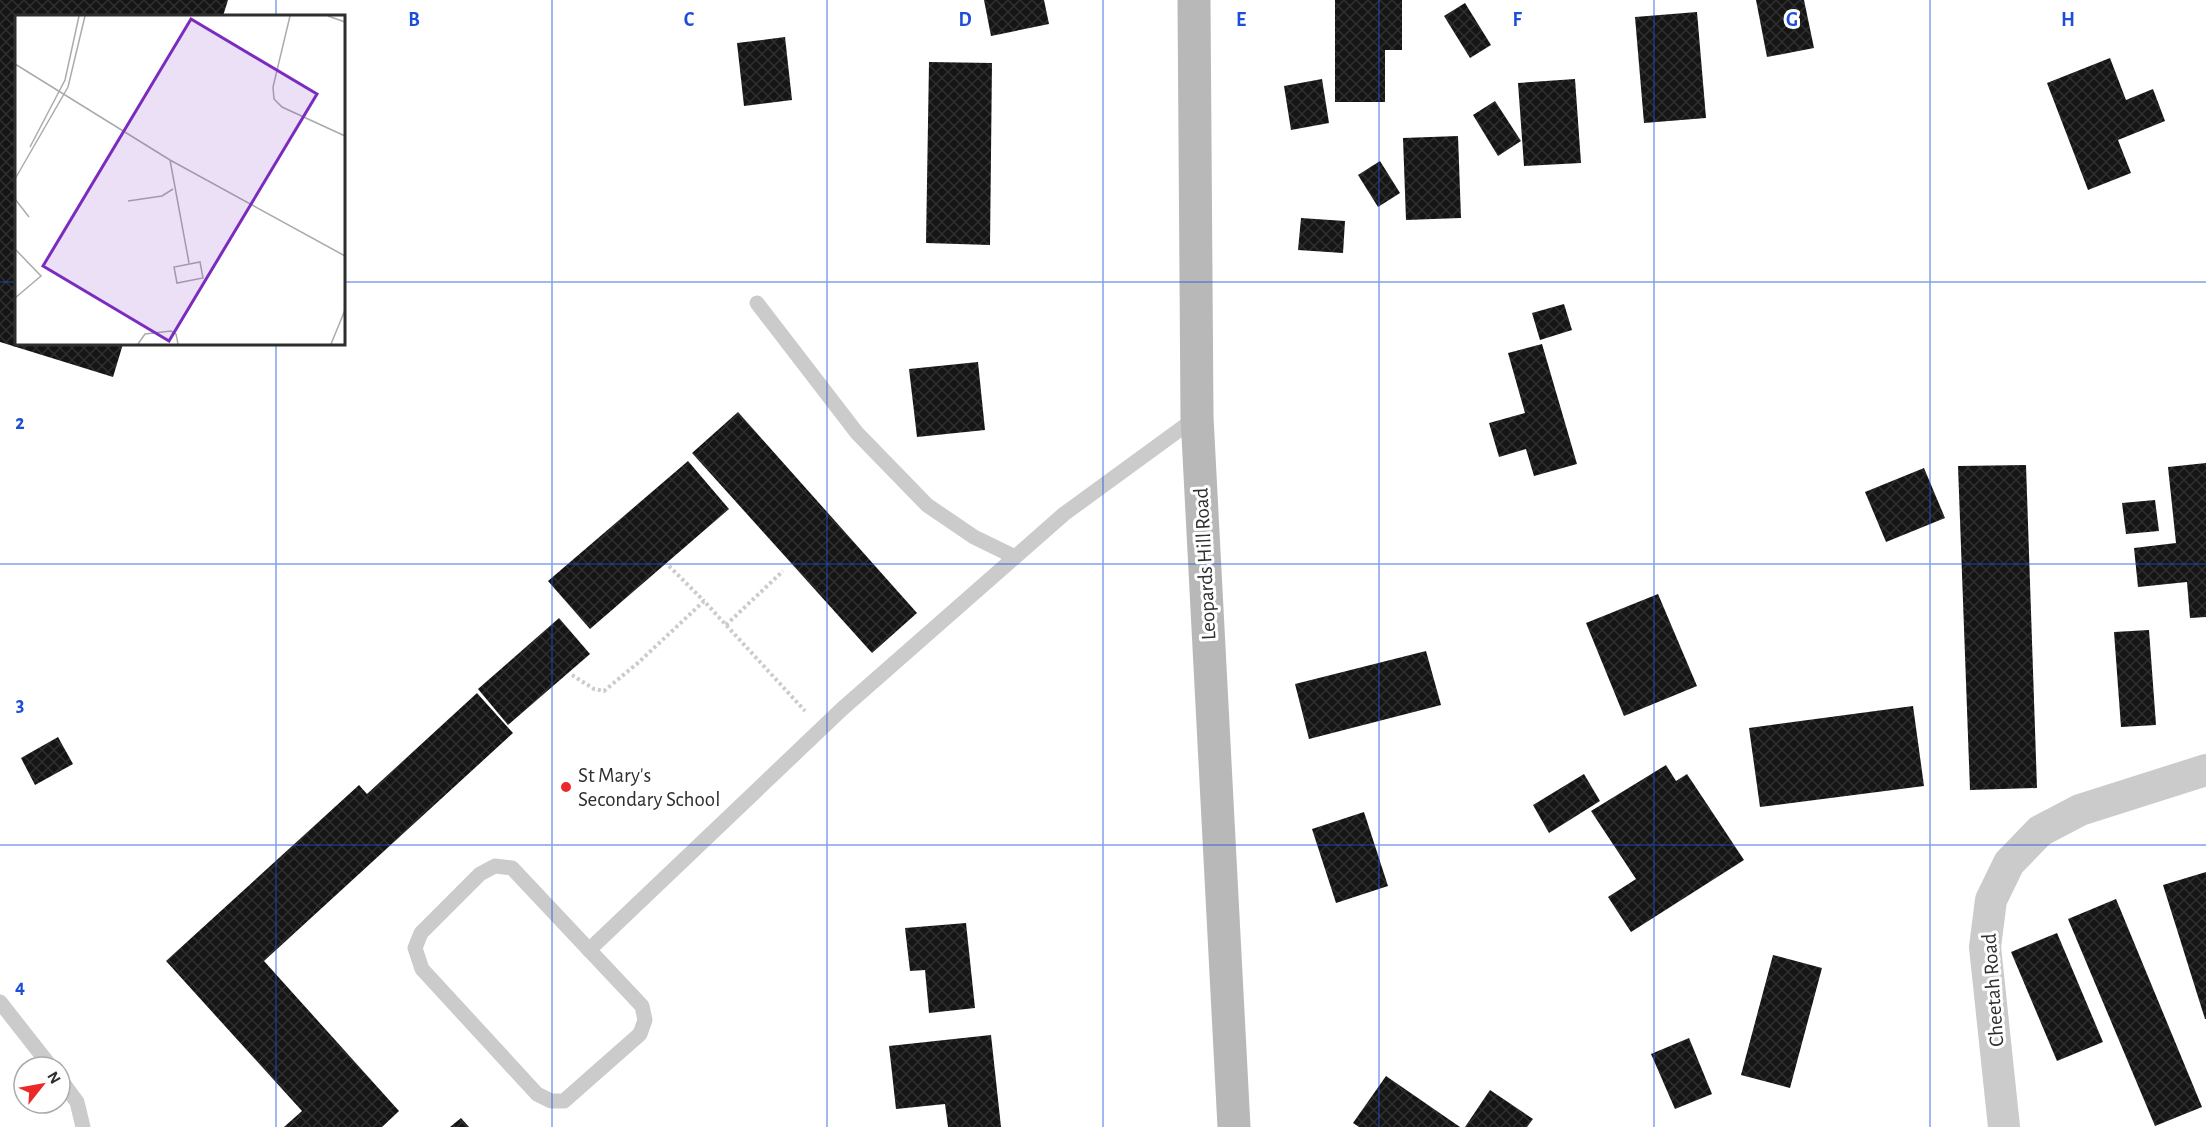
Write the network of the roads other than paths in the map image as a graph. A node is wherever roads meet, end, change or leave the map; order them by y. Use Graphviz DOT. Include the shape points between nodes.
graph roads {
  1 [pos="1194,0"];
  2 [pos="757,303"];
  3 [pos="1197,417"];
  4 [pos="1015,557"];
  5 [pos="2206,770"];
  6 [pos="589,950"];
  7 [pos="0,1002"];
  8 [pos="42,1055"];
  9 [pos="72,1094"];
  10 [pos="83,1127"];
  11 [pos="1234,1127"];
  12 [pos="2004,1127"];
  1 -- 3 [label="main road, Leopards Hill Road"];
  2 -- 4 [label="lane" via="857,433 927,505 975,537"];
  3 -- 4 [label="lane" via="1064,514"];
  3 -- 11 [label="main road, Leopards Hill Road"];
  4 -- 6 [label="lane" via="821,729"];
  5 -- 12 [label="street, Cheetah Road" via="2080,810 2040,831 2009,863 1991,900 1985,947"];
  6 -- 6 [label="lane" via="512,868 495,866 480,874 420,933 415,948 422,969 537,1094 551,1101 564,1101 640,1034 645,1020 642,1006"];
  7 -- 8 [label="lane"];
  9 -- 10 [label="lane" via="78,1102"];
}
